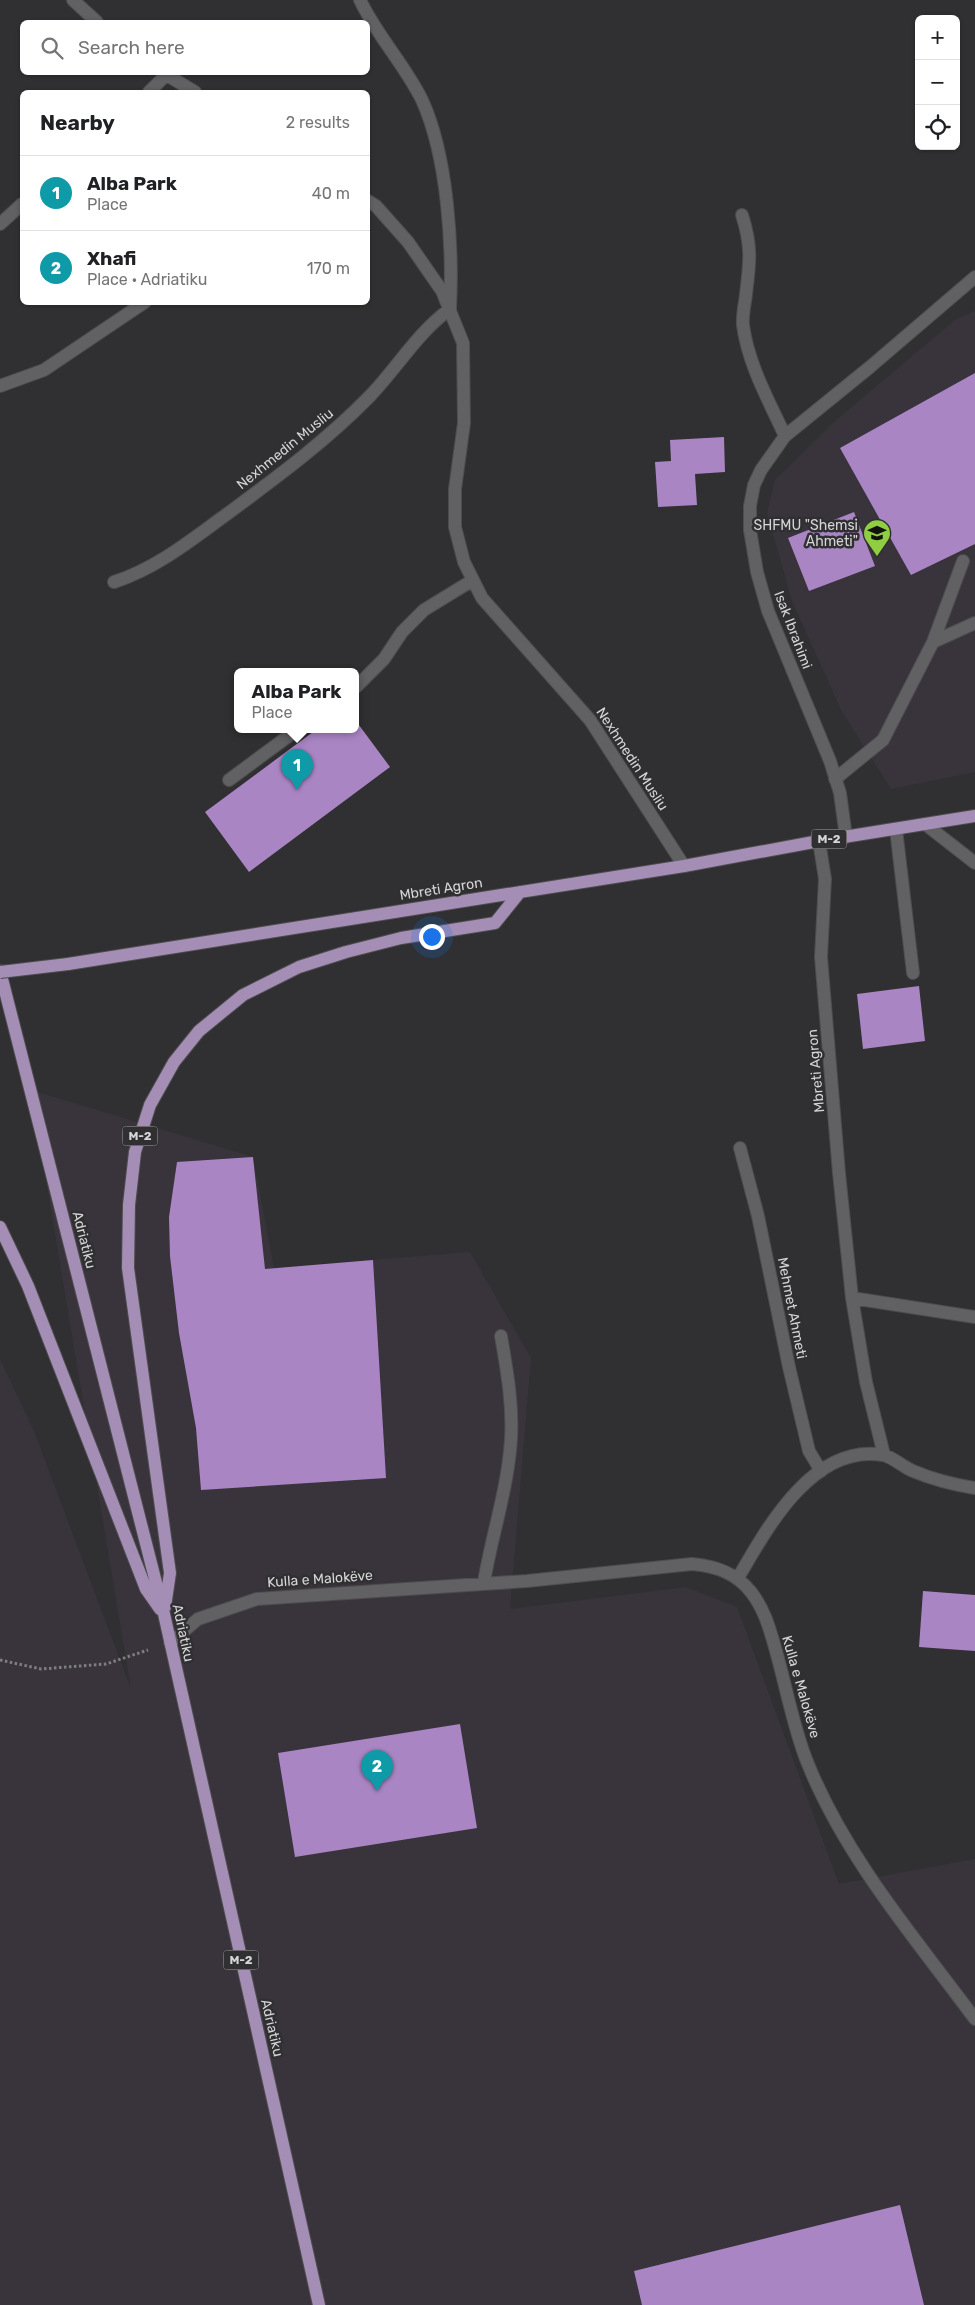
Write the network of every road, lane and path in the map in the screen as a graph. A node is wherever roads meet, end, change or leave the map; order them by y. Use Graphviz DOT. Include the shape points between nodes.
graph roads {
  1 [pos="73,0"];
  2 [pos="360,0"];
  3 [pos="95,20"];
  4 [pos="163,75"];
  5 [pos="166,75"];
  6 [pos="151,90"];
  7 [pos="192,90"];
  8 [pos="370,202"];
  9 [pos="20,206"];
  10 [pos="742,215"];
  11 [pos="0,224"];
  12 [pos="975,277"];
  13 [pos="141,305"];
  14 [pos="450,309"];
  15 [pos="0,386"];
  16 [pos="785,436"];
  17 [pos="962,561"];
  18 [pos="473,580"];
  19 [pos="114,582"];
  20 [pos="975,623"];
  21 [pos="933,642"];
  22 [pos="359,684"];
  23 [pos="293,733"];
  24 [pos="835,779"];
  25 [pos="229,780"];
  26 [pos="975,816"];
  27 [pos="925,824"];
  28 [pos="896,829"];
  29 [pos="846,837"];
  30 [pos="819,841"];
  31 [pos="975,864"];
  32 [pos="684,866"];
  33 [pos="520,892"];
  34 [pos="0,971"];
  35 [pos="913,973"];
  36 [pos="740,1148"];
  37 [pos="0,1227"];
  38 [pos="852,1298"];
  39 [pos="975,1317"];
  40 [pos="501,1336"];
  41 [pos="884,1455"];
  42 [pos="821,1471"];
  43 [pos="975,1488"];
  44 [pos="738,1578"];
  45 [pos="484,1582"];
  46 [pos="164,1614"];
  47 [pos="170,1643"];
  48 [pos="0,1660"];
  49 [pos="975,2019"];
  50 [pos="319,2305"];
  1 -- 3 [label="street"];
  2 -- 14 [label="street, Nexhmedin Musliu" via="421,98 435,132 452,266"];
  4 -- 6 [label="street"];
  5 -- 7 [label="street"];
  8 -- 14 [label="street, Nexhmedin Musliu" via="408,242 442,291"];
  9 -- 11 [label="street"];
  10 -- 16 [label="street" via="749,235 751,256 743,323 748,349"];
  12 -- 16 [label="street, Isak Ibrahimi"];
  13 -- 15 [label="street" via="44,370"];
  14 -- 18 [label="street, Nexhmedin Musliu" via="463,343 464,423 455,489 455,527 464,562"];
  14 -- 19 [label="street, Nexhmedin Musliu" via="330,435 294,465 170,556 136,575"];
  16 -- 24 [label="street, Isak Ibrahimi" via="754,485 750,530 768,611"];
  17 -- 21 [label="street"];
  18 -- 22 [label="street" via="424,610"];
  18 -- 32 [label="street, Nexhmedin Musliu" via="482,598 590,720"];
  20 -- 21 [label="street"];
  21 -- 24 [label="street" via="883,740"];
  23 -- 25 [label="street"];
  24 -- 29 [label="street, Isak Ibrahimi"];
  26 -- 27 [label="main road, Mbreti Agron / M-2"];
  27 -- 28 [label="main road, Mbreti Agron / M-2"];
  27 -- 31 [label="street"];
  28 -- 29 [label="main road, Mbreti Agron / M-2"];
  28 -- 35 [label="street"];
  29 -- 30 [label="main road, Mbreti Agron / M-2"];
  30 -- 32 [label="main road, Mbreti Agron / M-2"];
  30 -- 38 [label="street, Mbreti Agron" via="825,878 822,957"];
  32 -- 33 [label="main road, Mbreti Agron / M-2"];
  33 -- 34 [label="main road, Mbreti Agron / M-2, bridge" via="68,964"];
  33 -- 46 [label="main road, M-2" via="495,923 401,938 346,952 299,967 243,995 199,1031 174,1062 150,1105 135,1152 129,1205 128,1268 170,1573"];
  34 -- 46 [label="main road, Adriatiku / M-2"];
  36 -- 42 [label="street, Mehmet Ahmeti" via="809,1451"];
  37 -- 46 [label="main road" via="28,1286 146,1589"];
  38 -- 39 [label="street"];
  38 -- 41 [label="street, Mbreti Agron" via="866,1382"];
  40 -- 45 [label="street" via="510,1390 511,1439"];
  41 -- 42 [label="street" via="841,1459"];
  41 -- 43 [label="street" via="913,1471"];
  42 -- 44 [label="street" via="790,1497"];
  44 -- 45 [label="street, Kulla e Malokëve" via="712,1566 692,1564"];
  44 -- 49 [label="street, Kulla e Malokëve" via="752,1593 767,1620 807,1762 829,1812 854,1854"];
  45 -- 47 [label="street, Kulla e Malokëve" via="257,1599 198,1619"];
  46 -- 47 [label="main road, Adriatiku / M-2"];
  47 -- 48 [label="path" via="106,1664 41,1669"];
  47 -- 50 [label="main road, Adriatiku / M-2"];
}
